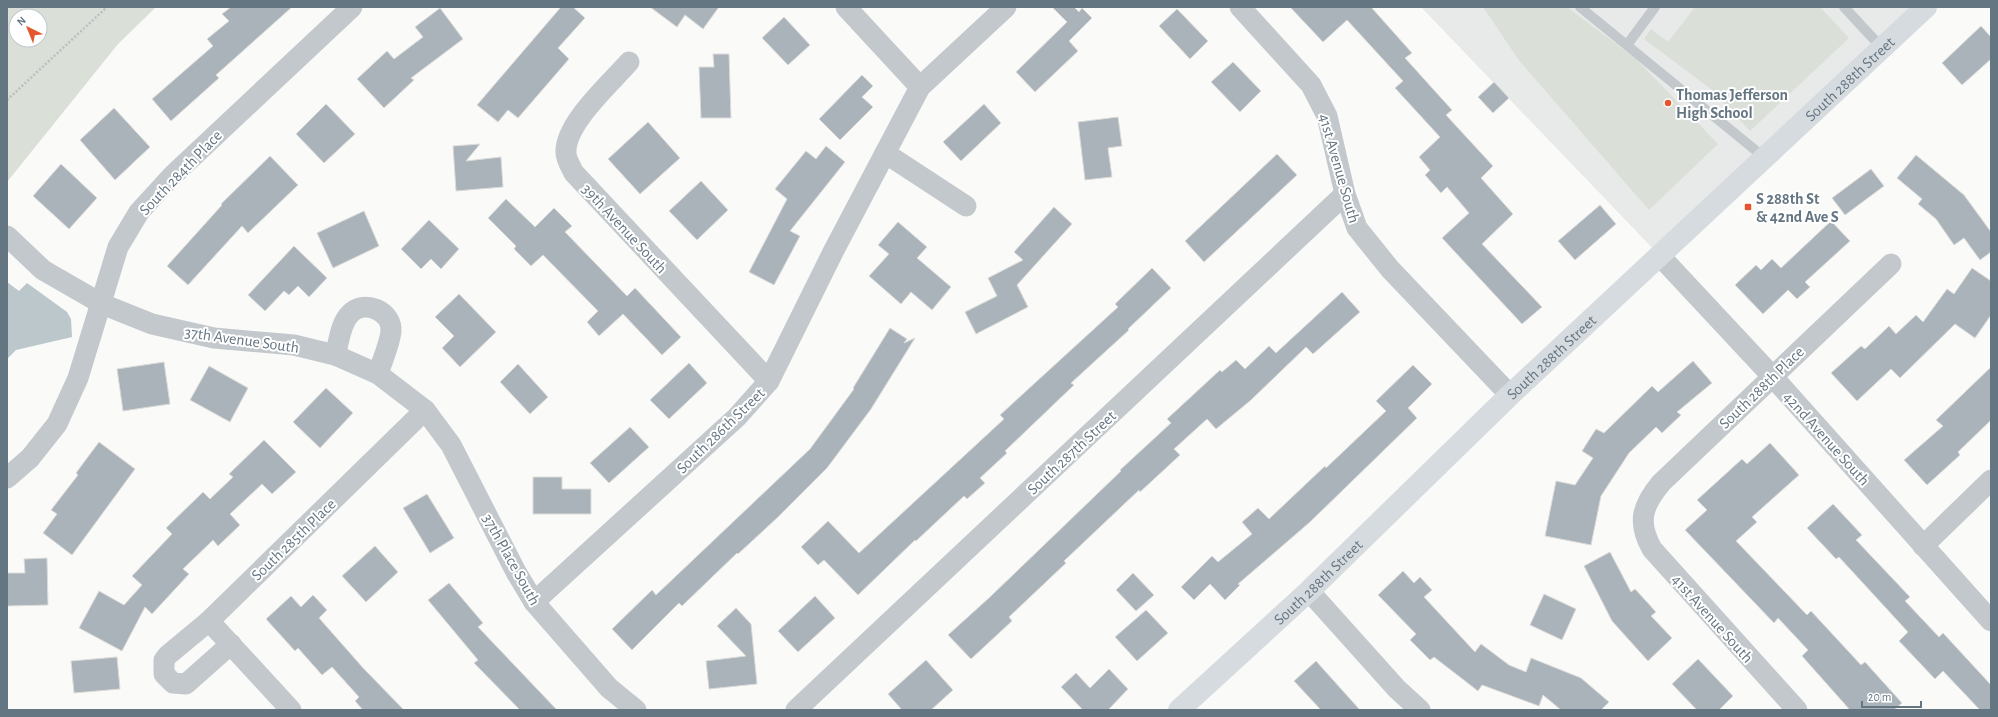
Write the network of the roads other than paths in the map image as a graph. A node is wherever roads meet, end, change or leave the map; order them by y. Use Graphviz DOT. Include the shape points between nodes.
graph roads {
  1 [pos="352,7"];
  2 [pos="846,7"];
  3 [pos="1006,7"];
  4 [pos="1240,7"];
  5 [pos="1580,7"];
  6 [pos="1655,7"];
  7 [pos="1844,7"];
  8 [pos="1926,7"];
  9 [pos="1627,45"];
  10 [pos="1882,48"];
  11 [pos="629,62"];
  12 [pos="920,87"];
  13 [pos="885,153"];
  14 [pos="1765,158"];
  15 [pos="1345,194"];
  16 [pos="966,206"];
  17 [pos="7,236"];
  18 [pos="1660,256"];
  19 [pos="1891,264"];
  20 [pos="102,304"];
  21 [pos="335,355"];
  22 [pos="378,374"];
  23 [pos="1772,376"];
  24 [pos="769,381"];
  25 [pos="1510,395"];
  26 [pos="424,410"];
  27 [pos="7,478"];
  28 [pos="1991,480"];
  29 [pos="1643,518"];
  30 [pos="1923,546"];
  31 [pos="1309,592"];
  32 [pos="534,602"];
  33 [pos="209,621"];
  34 [pos="1991,621"];
  35 [pos="231,644"];
  36 [pos="291,710"];
  37 [pos="636,710"];
  38 [pos="796,710"];
  39 [pos="1179,710"];
  40 [pos="1420,710"];
  41 [pos="1797,710"];
  1 -- 20 [label="street, South 284th Place" via="172,176 140,212 118,247"];
  2 -- 12 [label="street"];
  3 -- 12 [label="street, South 286th Street"];
  4 -- 15 [label="street, 41st Avenue South" via="1311,85 1328,116"];
  5 -- 9 [label="lane"];
  6 -- 9 [label="lane"];
  7 -- 10 [label="lane"];
  8 -- 10 [label="main road, South 288th Street"];
  9 -- 14 [label="lane"];
  10 -- 14 [label="main road, South 288th Street"];
  11 -- 24 [label="street, 39th Avenue South" via="578,119 568,138 566,154 574,173"];
  12 -- 13 [label="street, South 286th Street"];
  13 -- 16 [label="street"];
  13 -- 24 [label="street, South 286th Street"];
  14 -- 18 [label="main road, South 288th Street"];
  15 -- 25 [label="street, 41st Avenue South" via="1357,228 1369,245"];
  15 -- 38 [label="street, South 287th Street"];
  17 -- 20 [label="street, 37th Avenue South" via="43,270"];
  18 -- 23 [label="street, 42nd Avenue South"];
  18 -- 25 [label="main road, South 288th Street"];
  19 -- 23 [label="street, South 288th Place"];
  20 -- 21 [label="street, 37th Avenue South" via="152,324 206,336 294,345"];
  20 -- 27 [label="street, South 284th Place" via="78,378 57,424 30,458"];
  21 -- 22 [label="street, 37th Avenue South"];
  21 -- 22 [label="street" via="344,321 350,314 358,308 376,309 384,314 391,331"];
  22 -- 26 [label="street, 37th Avenue South"];
  23 -- 29 [label="street, South 288th Place" via="1661,483 1650,496"];
  23 -- 30 [label="street, 42nd Avenue South"];
  24 -- 32 [label="street, South 286th Street" via="737,417"];
  25 -- 31 [label="main road, South 288th Street"];
  26 -- 32 [label="street, 37th Place South" via="451,445"];
  26 -- 33 [label="street, South 285th Place"];
  28 -- 30 [label="street"];
  29 -- 41 [label="street, 41st Avenue South" via="1647,539 1660,560"];
  30 -- 34 [label="street, 42nd Avenue South"];
  31 -- 39 [label="main road, South 288th Street"];
  31 -- 40 [label="street" via="1397,689"];
  32 -- 37 [label="street, 37th Place South" via="609,688"];
  33 -- 35 [label="street"];
  33 -- 35 [label="street, South 285th Place" via="168,655 163,667 167,679 173,683 186,684"];
  35 -- 36 [label="street"];
}
